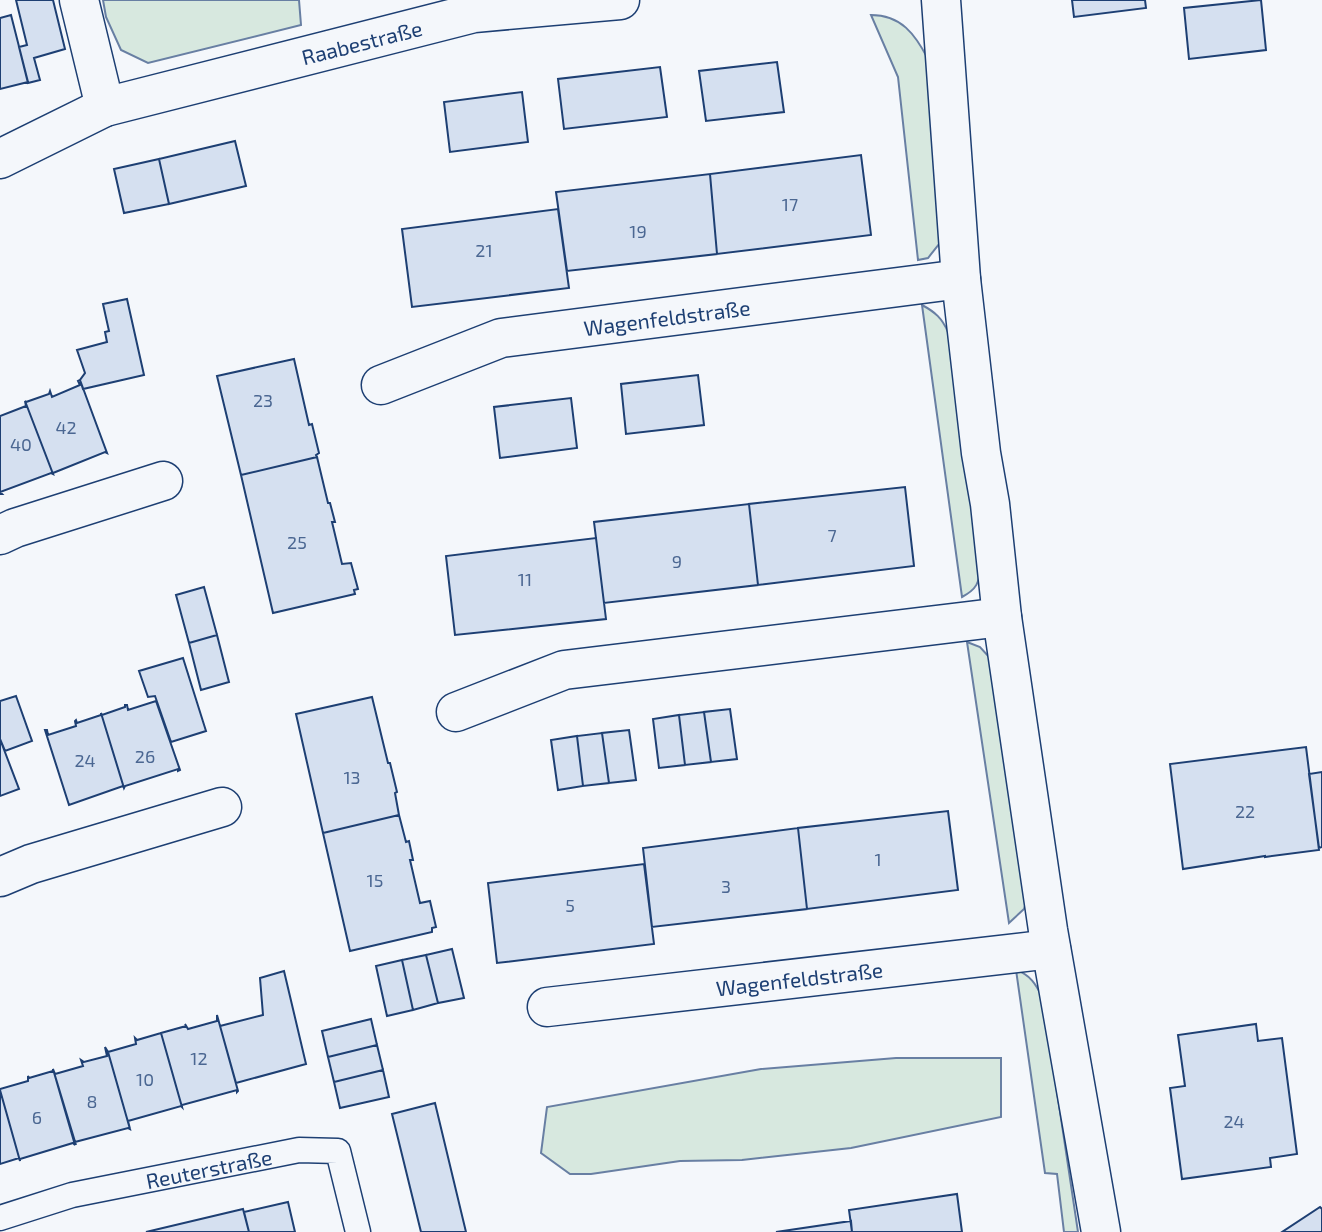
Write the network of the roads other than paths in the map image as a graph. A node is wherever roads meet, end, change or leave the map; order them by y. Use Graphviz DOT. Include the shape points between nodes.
graph roads {
  1 [pos="79,0"];
  2 [pos="620,0"];
  3 [pos="941,0"];
  4 [pos="105,107"];
  5 [pos="0,159"];
  6 [pos="961,279"];
  7 [pos="380,385"];
  8 [pos="163,481"];
  9 [pos="0,536"];
  10 [pos="1002,618"];
  11 [pos="456,712"];
  12 [pos="222,807"];
  13 [pos="0,877"];
  14 [pos="1051,949"];
  15 [pos="547,1007"];
  16 [pos="0,1217"];
  17 [pos="358,1232"];
  18 [pos="1101,1232"];
  1 -- 4 [label="street"];
  2 -- 4 [label="street, Raabestraße" via="474,13"];
  3 -- 6 [label="street"];
  4 -- 5 [label="street, Raabestraße"];
  6 -- 7 [label="street, Wagenfeldstraße" via="501,338"];
  6 -- 10 [label="street"];
  8 -- 9 [label="street"];
  10 -- 11 [label="street" via="564,670"];
  10 -- 14 [label="street"];
  12 -- 13 [label="street"];
  14 -- 15 [label="street, Wagenfeldstraße"];
  14 -- 18 [label="street"];
  16 -- 17 [label="lane, Reuterstraße" via="72,1195 299,1150 338,1151"];
}
